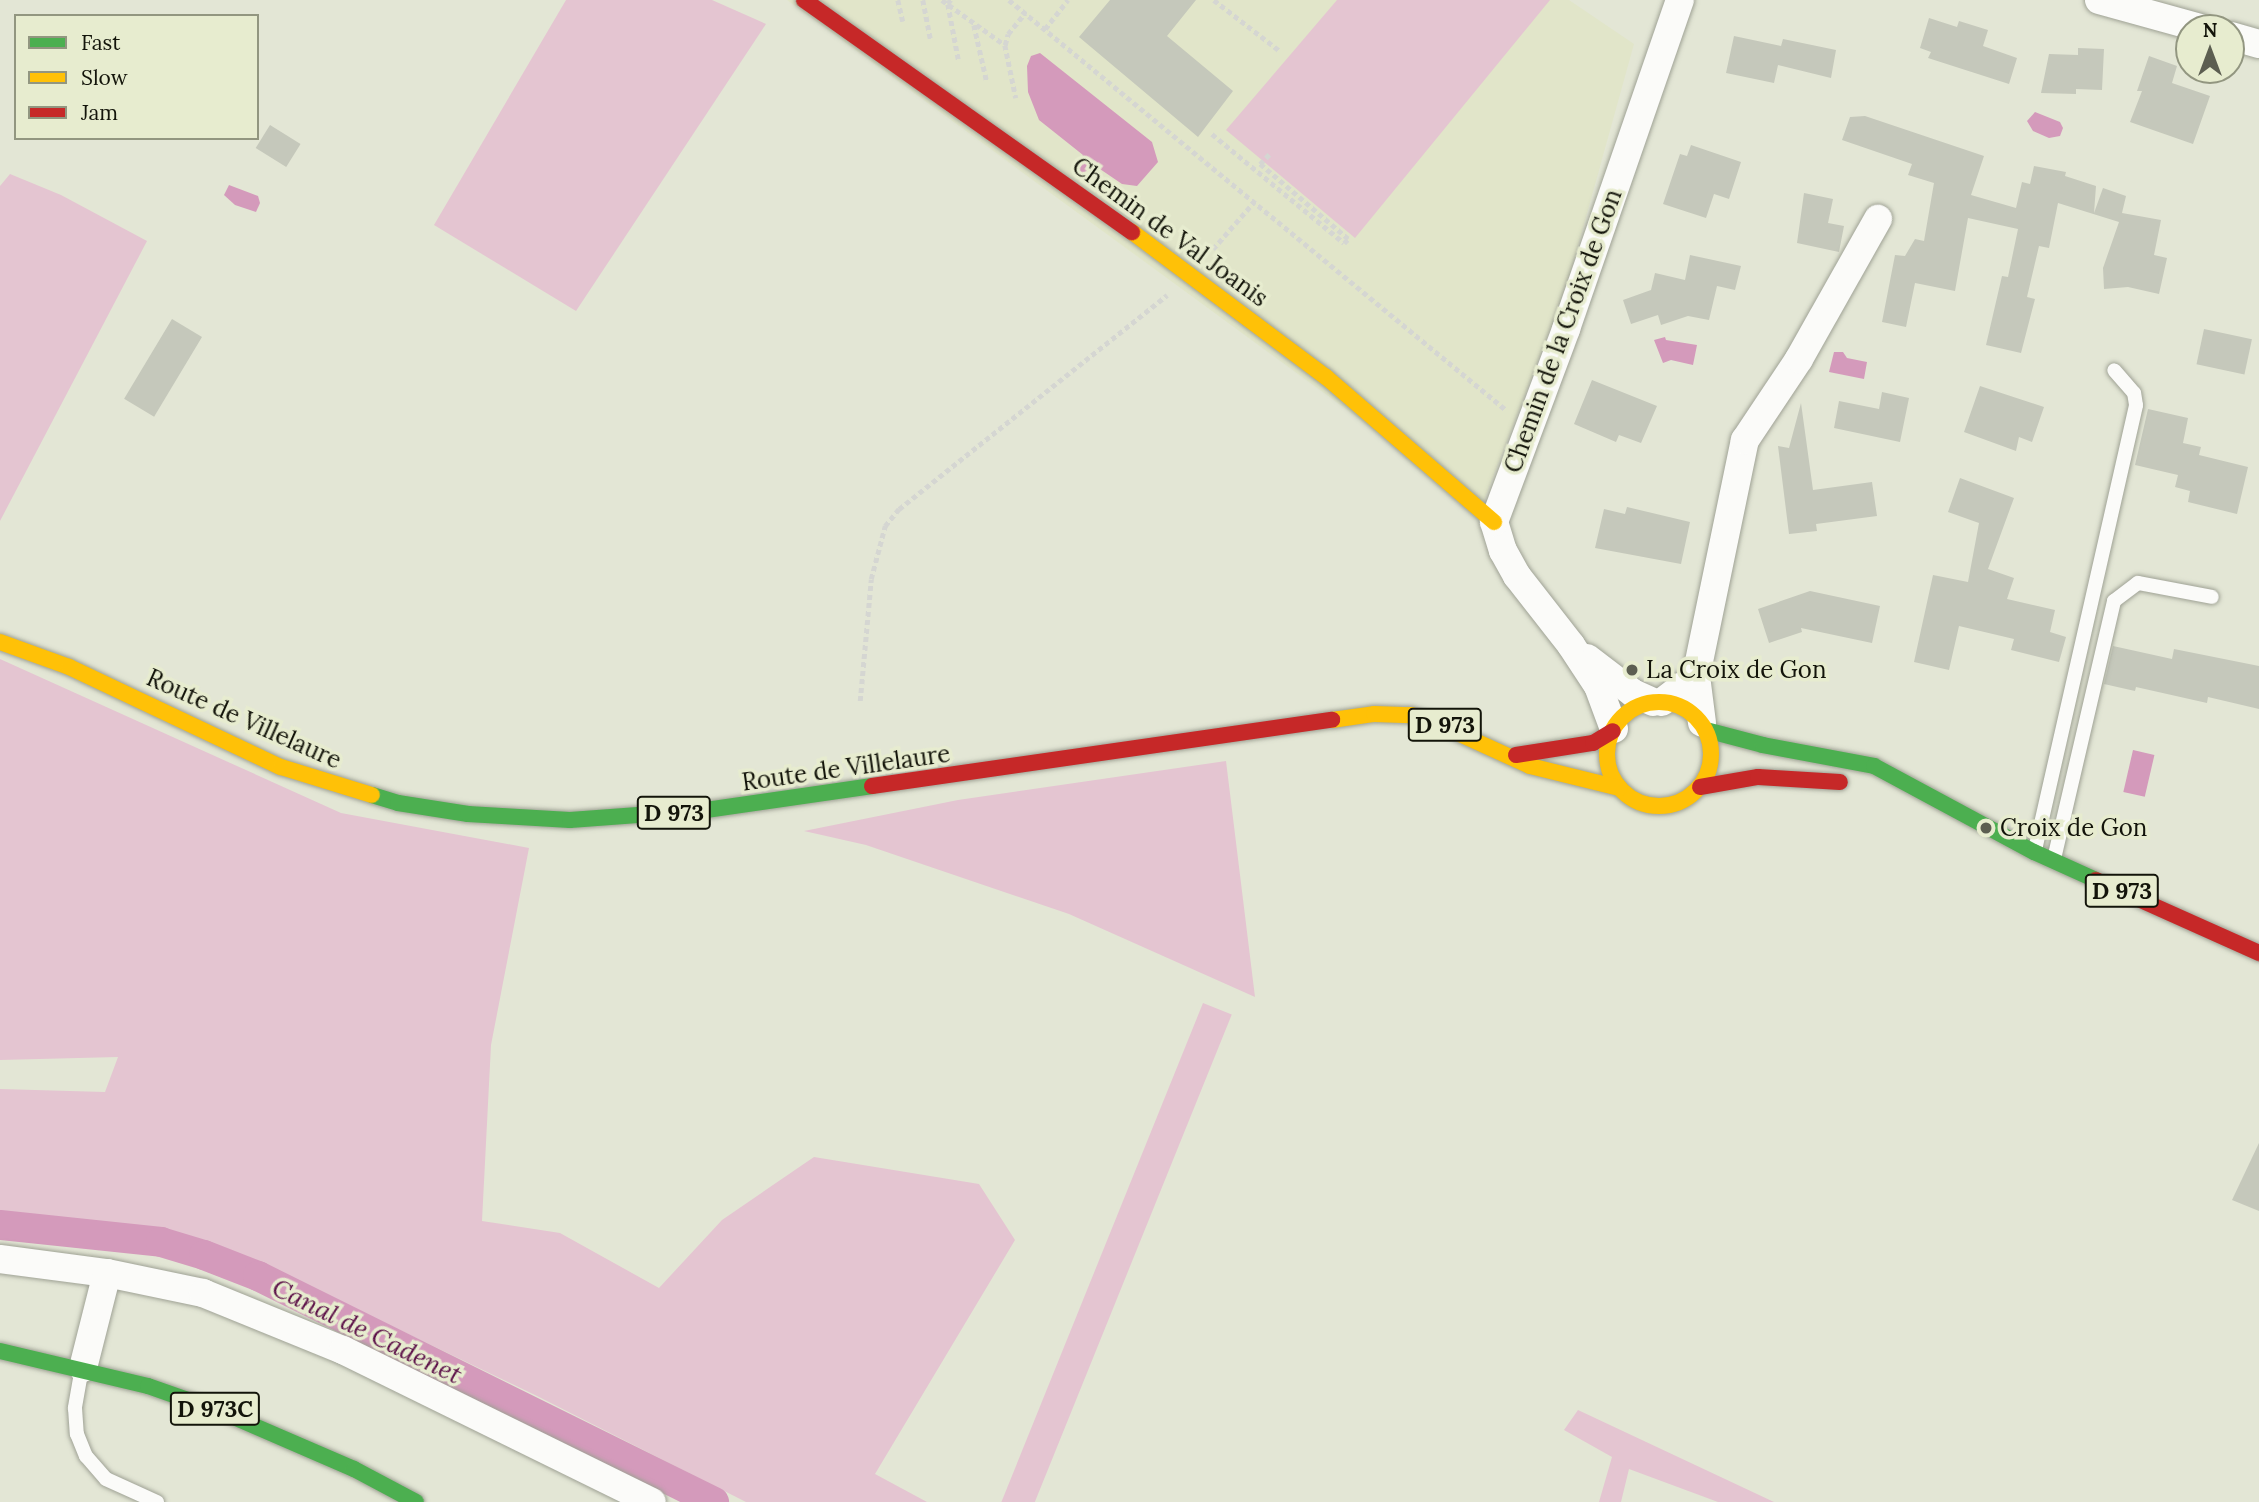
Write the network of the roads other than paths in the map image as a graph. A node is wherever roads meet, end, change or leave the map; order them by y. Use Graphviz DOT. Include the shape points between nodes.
graph roads {
  1 [pos="804,0"];
  2 [pos="1681,0"];
  3 [pos="2099,0"];
  4 [pos="2175,21"];
  5 [pos="1878,219"];
  6 [pos="2114,370"];
  7 [pos="1494,522"];
  8 [pos="2212,597"];
  9 [pos="0,642"];
  10 [pos="1571,645"];
  11 [pos="1696,676"];
  12 [pos="1658,702"];
  13 [pos="1704,727"];
  14 [pos="1613,730"];
  15 [pos="1510,755"];
  16 [pos="1858,785"];
  17 [pos="1700,787"];
  18 [pos="1619,788"];
  19 [pos="1895,796"];
  20 [pos="1986,828"];
  21 [pos="2034,852"];
  22 [pos="2053,860"];
  23 [pos="2259,953"];
  24 [pos="0,1259"];
  25 [pos="107,1273"];
  26 [pos="0,1351"];
  27 [pos="83,1368"];
  28 [pos="157,1502"];
  29 [pos="416,1502"];
  30 [pos="652,1502"];
  1 -- 7 [label="main road, Chemin de Val Joanis" via="1193,275 1326,377"];
  2 -- 7 [label="street, Chemin de la Croix de Gon"];
  3 -- 4 [label="street"];
  5 -- 11 [label="street" via="1799,359 1745,440"];
  6 -- 21 [label="lane" via="2134,393 2136,405"];
  7 -- 10 [label="street" via="1517,576"];
  8 -- 22 [label="lane" via="2138,583 2114,601"];
  9 -- 15 [label="main road, Route de Villelaure / D 973" via="69,667 281,767 398,803 479,815 570,820 706,810 1374,714 1429,720"];
  10 -- 12 [label="street" via="1624,687"];
  10 -- 14 [label="street" via="1598,686"];
  11 -- 12 [label="street"];
  11 -- 13 [label="street"];
  12 -- 13 [label="main road" via="1691,712"];
  12 -- 14 [label="main road" via="1630,711"];
  13 -- 17 [label="main road" via="1712,760"];
  13 -- 20 [label="main road, D 973" via="1763,746 1874,766"];
  14 -- 15 [label="main road, Route de Villelaure / D 973" via="1593,743"];
  14 -- 18 [label="main road" via="1607,760"];
  15 -- 18 [label="main road, Route de Villelaure / D 973" via="1548,771"];
  16 -- 17 [label="main road" via="1769,777"];
  17 -- 18 [label="main road" via="1669,806 1642,803"];
  19 -- 20 [label="main road, D 973"];
  20 -- 21 [label="main road, D 973"];
  21 -- 22 [label="main road, D 973"];
  22 -- 23 [label="main road, D 973"];
  24 -- 25 [label="street"];
  25 -- 27 [label="street"];
  25 -- 30 [label="street" via="203,1293 331,1345"];
  26 -- 27 [label="main road, D 973C"];
  27 -- 28 [label="lane" via="75,1408 77,1434 86,1456 106,1479"];
  27 -- 29 [label="main road, D 973C" via="148,1386 283,1436"];
}
